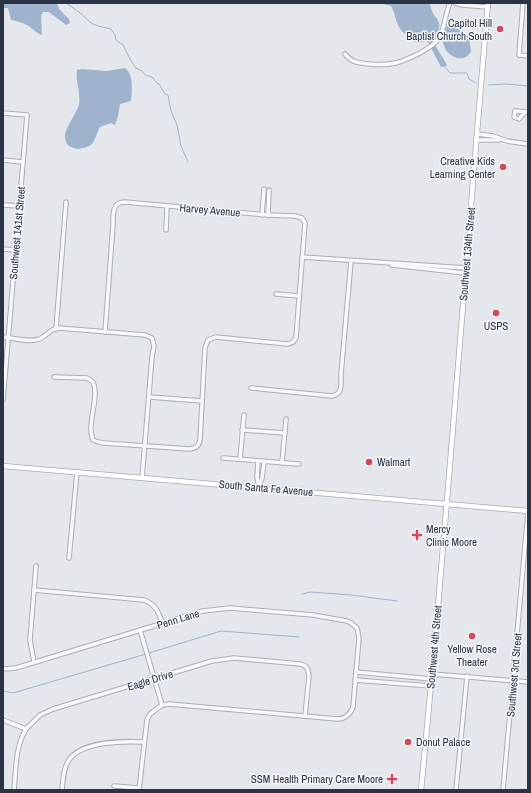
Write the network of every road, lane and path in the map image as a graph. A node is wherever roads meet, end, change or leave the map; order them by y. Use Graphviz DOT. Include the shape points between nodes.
graph roads {
  1 [pos="450,3"];
  2 [pos="455,3"];
  3 [pos="523,3"];
  4 [pos="488,5"];
  5 [pos="523,9"];
  6 [pos="528,9"];
  7 [pos="345,54"];
  8 [pos="528,56"];
  9 [pos="3,113"];
  10 [pos="477,134"];
  11 [pos="477,140"];
  12 [pos="500,140"];
  13 [pos="528,144"];
  14 [pos="3,160"];
  15 [pos="23,162"];
  16 [pos="264,189"];
  17 [pos="270,190"];
  18 [pos="263,198"];
  19 [pos="269,198"];
  20 [pos="66,202"];
  21 [pos="3,205"];
  22 [pos="19,206"];
  23 [pos="168,207"];
  24 [pos="262,215"];
  25 [pos="268,215"];
  26 [pos="166,230"];
  27 [pos="3,249"];
  28 [pos="16,250"];
  29 [pos="302,257"];
  30 [pos="351,261"];
  31 [pos="465,270"];
  32 [pos="276,294"];
  33 [pos="299,296"];
  34 [pos="56,328"];
  35 [pos="104,332"];
  36 [pos="3,337"];
  37 [pos="8,338"];
  38 [pos="54,376"];
  39 [pos="251,388"];
  40 [pos="149,397"];
  41 [pos="3,400"];
  42 [pos="202,401"];
  43 [pos="244,415"];
  44 [pos="286,419"];
  45 [pos="242,430"];
  46 [pos="285,433"];
  47 [pos="145,446"];
  48 [pos="223,458"];
  49 [pos="240,459"];
  50 [pos="258,461"];
  51 [pos="264,462"];
  52 [pos="282,463"];
  53 [pos="299,464"];
  54 [pos="3,466"];
  55 [pos="77,472"];
  56 [pos="142,478"];
  57 [pos="259,487"];
  58 [pos="447,504"];
  59 [pos="528,511"];
  60 [pos="69,558"];
  61 [pos="36,566"];
  62 [pos="34,590"];
  63 [pos="162,623"];
  64 [pos="140,630"];
  65 [pos="34,662"];
  66 [pos="3,669"];
  67 [pos="356,672"];
  68 [pos="432,676"];
  69 [pos="467,676"];
  70 [pos="154,678"];
  71 [pos="355,680"];
  72 [pos="513,681"];
  73 [pos="528,682"];
  74 [pos="431,686"];
  75 [pos="162,705"];
  76 [pos="305,716"];
  77 [pos="3,720"];
  78 [pos="26,729"];
  79 [pos="144,742"];
  80 [pos="114,786"];
  81 [pos="139,789"];
  82 [pos="14,790"];
  83 [pos="62,790"];
  84 [pos="421,790"];
  85 [pos="456,790"];
  86 [pos="503,790"];
  1 -- 7 [label="street" via="441,36 430,47 404,61 383,65 356,63"];
  2 -- 4 [label="street" via="466,6"];
  3 -- 5 [label="street"];
  4 -- 10 [label="main road, Southwest 134th Street"];
  5 -- 6 [label="street"];
  5 -- 8 [label="street" via="519,55"];
  9 -- 15 [label="street, Southwest 141st Street" via="26,115"];
  10 -- 11 [label="main road, Southwest 134th Street"];
  10 -- 12 [label="street" via="493,136"];
  11 -- 12 [label="street"];
  11 -- 31 [label="main road, Southwest 134th Street"];
  12 -- 13 [label="street"];
  14 -- 15 [label="street"];
  15 -- 22 [label="street, Southwest 141st Street"];
  16 -- 18 [label="street"];
  17 -- 19 [label="street"];
  18 -- 19 [label="street"];
  18 -- 24 [label="street"];
  19 -- 25 [label="street"];
  20 -- 34 [label="street"];
  21 -- 22 [label="street"];
  22 -- 28 [label="street, Southwest 141st Street"];
  23 -- 24 [label="street, Harvey Avenue"];
  23 -- 26 [label="street"];
  23 -- 35 [label="street, Harvey Avenue" via="125,202 116,205 113,212"];
  24 -- 25 [label="street, Harvey Avenue"];
  25 -- 29 [label="street, Harvey Avenue" via="295,216 303,220 306,225"];
  27 -- 28 [label="street"];
  28 -- 37 [label="street, Southwest 141st Street"];
  29 -- 30 [label="street"];
  29 -- 33 [label="street"];
  30 -- 31 [label="street"];
  30 -- 39 [label="street" via="341,388 338,394 332,396"];
  31 -- 58 [label="main road, Southwest 134th Street"];
  32 -- 33 [label="street"];
  33 -- 42 [label="street" via="297,334 292,342 285,344 216,337 208,340 205,348"];
  34 -- 35 [label="street"];
  34 -- 37 [label="street" via="38,339"];
  35 -- 40 [label="street" via="145,335 152,338 154,346"];
  36 -- 37 [label="street"];
  37 -- 41 [label="street, Southwest 141st Street"];
  38 -- 47 [label="street" via="87,378 93,382 93,440"];
  40 -- 42 [label="street"];
  40 -- 47 [label="street"];
  42 -- 47 [label="street" via="200,440 196,447 189,449"];
  43 -- 45 [label="street"];
  44 -- 46 [label="street"];
  45 -- 46 [label="street"];
  45 -- 49 [label="street"];
  46 -- 52 [label="street"];
  47 -- 56 [label="street"];
  48 -- 49 [label="street"];
  49 -- 50 [label="street"];
  50 -- 51 [label="street"];
  50 -- 57 [label="street"];
  51 -- 52 [label="street"];
  51 -- 57 [label="street"];
  52 -- 53 [label="street"];
  54 -- 55 [label="main road, South Santa Fe Avenue"];
  55 -- 56 [label="main road, South Santa Fe Avenue"];
  55 -- 60 [label="street"];
  56 -- 57 [label="main road, South Santa Fe Avenue"];
  57 -- 58 [label="main road, South Santa Fe Avenue"];
  58 -- 59 [label="main road, South Santa Fe Avenue"];
  58 -- 68 [label="main road, Southwest 4th Street"];
  59 -- 72 [label="street, Southwest 3rd Street"];
  61 -- 62 [label="street"];
  62 -- 63 [label="street" via="144,600 155,606"];
  62 -- 65 [label="street" via="30,640"];
  63 -- 64 [label="street, Penn Lane"];
  63 -- 67 [label="street, Penn Lane" via="208,610 230,608 305,614 347,621 356,627 359,638"];
  64 -- 65 [label="street, Penn Lane"];
  64 -- 70 [label="street"];
  65 -- 66 [label="street, Penn Lane" via="13,669"];
  67 -- 68 [label="street"];
  67 -- 71 [label="street"];
  68 -- 69 [label="street"];
  68 -- 74 [label="main road, Southwest 4th Street"];
  69 -- 72 [label="street"];
  69 -- 85 [label="street"];
  70 -- 75 [label="street"];
  70 -- 76 [label="street, Eagle Drive" via="225,658 300,664 307,667 309,676"];
  70 -- 78 [label="street, Eagle Drive" via="46,712"];
  71 -- 74 [label="street"];
  71 -- 76 [label="street" via="353,708 349,715 340,719"];
  72 -- 73 [label="street"];
  72 -- 86 [label="street, Southwest 3rd Street"];
  74 -- 84 [label="main road, Southwest 4th Street"];
  75 -- 76 [label="street"];
  75 -- 79 [label="street" via="148,717"];
  77 -- 78 [label="street"];
  78 -- 82 [label="street" via="18,750"];
  79 -- 81 [label="street"];
  79 -- 83 [label="street" via="109,742 78,751 66,765"];
  80 -- 81 [label="street"];
}
